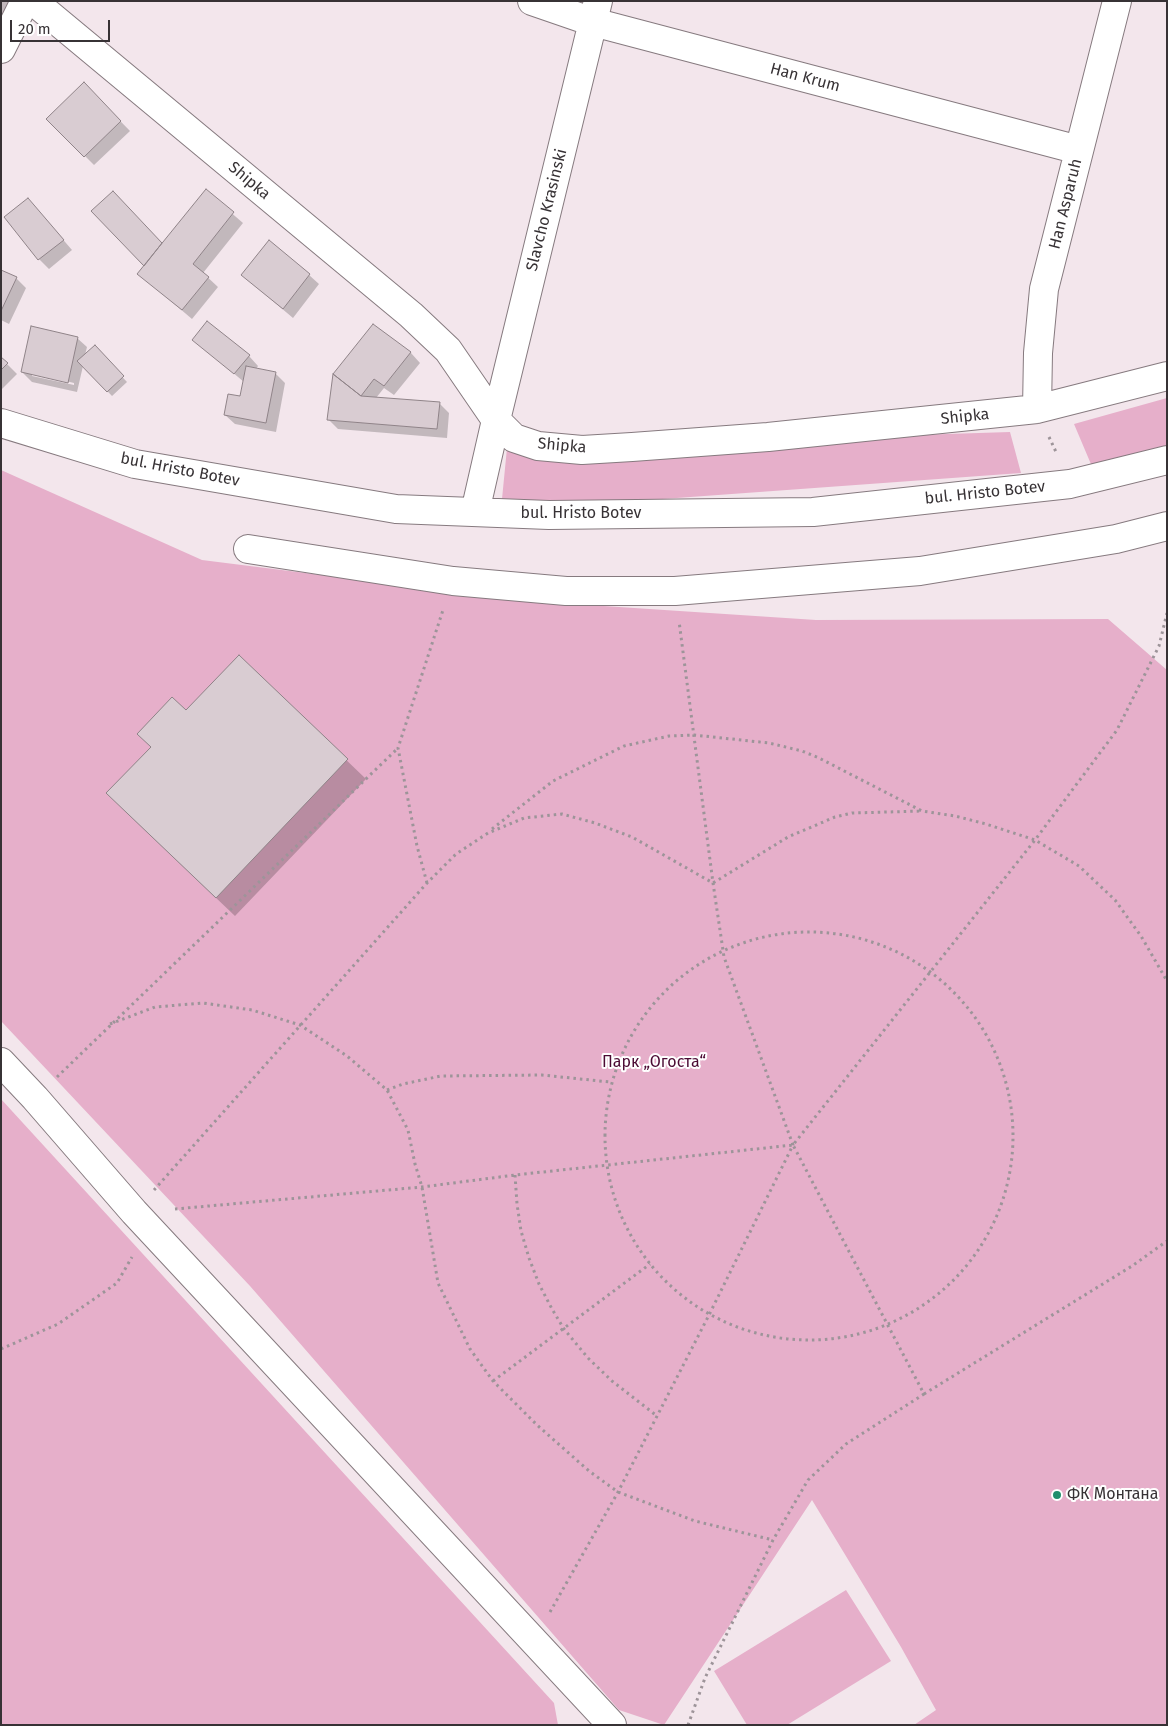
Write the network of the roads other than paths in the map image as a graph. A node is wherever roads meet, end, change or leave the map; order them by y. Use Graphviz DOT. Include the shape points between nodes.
graph roads {
  1 [pos="25,1"];
  2 [pos="33,1"];
  3 [pos="532,1"];
  4 [pos="1117,1"];
  5 [pos="595,12"];
  6 [pos="1,49"];
  7 [pos="1079,150"];
  8 [pos="1167,376"];
  9 [pos="1037,409"];
  10 [pos="496,420"];
  11 [pos="1,423"];
  12 [pos="1167,460"];
  13 [pos="475,512"];
  14 [pos="1167,526"];
  15 [pos="248,549"];
  16 [pos="1,1062"];
  17 [pos="612,1725"];
  1 -- 6 [label="street"];
  2 -- 10 [label="street, Shipka" via="410,315 448,350"];
  3 -- 5 [label="street, Han Krum"];
  4 -- 7 [label="street, Han Asparuh"];
  5 -- 7 [label="street, Han Krum"];
  5 -- 10 [label="street, Slavcho Krasinski"];
  7 -- 9 [label="street, Han Asparuh" via="1044,289"];
  8 -- 9 [label="street, Shipka"];
  9 -- 10 [label="street, Shipka" via="768,437 582,450 538,446 514,438"];
  10 -- 13 [label="street, Slavcho Krasinski"];
  11 -- 13 [label="street, bul. Hristo Botev" via="134,464 396,509"];
  12 -- 13 [label="street, bul. Hristo Botev" via="1070,484 813,512 549,515"];
  14 -- 15 [label="street" via="1116,539 920,571 675,591 566,591 453,581"];
  16 -- 17 [label="street" via="141,1220"];
}
